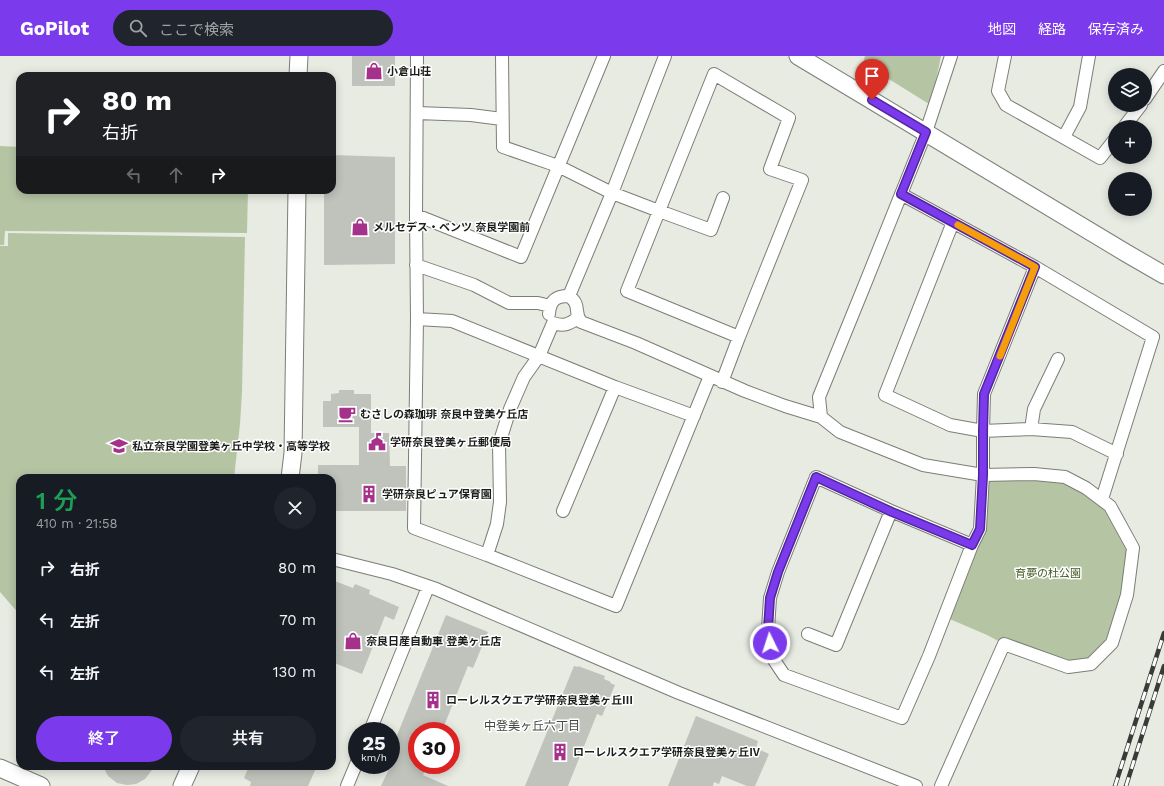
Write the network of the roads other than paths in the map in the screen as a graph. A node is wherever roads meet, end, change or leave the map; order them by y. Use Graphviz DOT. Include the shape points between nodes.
graph roads {
  1 [pos="298,56"];
  2 [pos="417,56"];
  3 [pos="502,56"];
  4 [pos="604,56"];
  5 [pos="665,56"];
  6 [pos="798,56"];
  7 [pos="951,56"];
  8 [pos="1005,56"];
  9 [pos="1089,56"];
  10 [pos="1164,70"];
  11 [pos="298,72"];
  12 [pos="1152,88"];
  13 [pos="417,112"];
  14 [pos="1136,112"];
  15 [pos="502,119"];
  16 [pos="1129,120"];
  17 [pos="926,132"];
  18 [pos="1064,137"];
  19 [pos="1108,148"];
  20 [pos="558,166"];
  21 [pos="612,193"];
  22 [pos="297,194"];
  23 [pos="901,194"];
  24 [pos="724,198"];
  25 [pos="659,211"];
  26 [pos="416,216"];
  27 [pos="953,222"];
  28 [pos="416,265"];
  29 [pos="1035,267"];
  30 [pos="1164,275"];
  31 [pos="569,296"];
  32 [pos="550,306"];
  33 [pos="578,318"];
  34 [pos="417,319"];
  35 [pos="553,323"];
  36 [pos="739,337"];
  37 [pos="539,356"];
  38 [pos="1058,359"];
  39 [pos="710,376"];
  40 [pos="722,382"];
  41 [pos="615,387"];
  42 [pos="694,416"];
  43 [pos="821,417"];
  44 [pos="1031,429"];
  45 [pos="983,431"];
  46 [pos="1116,454"];
  47 [pos="290,474"];
  48 [pos="983,475"];
  49 [pos="1102,499"];
  50 [pos="563,511"];
  51 [pos="892,512"];
  52 [pos="972,545"];
  53 [pos="486,555"];
  54 [pos="336,560"];
  55 [pos="428,587"];
  56 [pos="808,634"];
  57 [pos="374,722"];
  58 [pos="0,768"];
  59 [pos="189,770"];
  60 [pos="352,774"];
  61 [pos="41,786"];
  62 [pos="182,786"];
  63 [pos="347,786"];
  64 [pos="916,786"];
  65 [pos="941,786"];
  1 -- 11 [label="street"];
  2 -- 13 [label="street"];
  3 -- 15 [label="street"];
  4 -- 20 [label="street"];
  5 -- 21 [label="street"];
  6 -- 17 [label="street"];
  7 -- 17 [label="street"];
  8 -- 18 [label="street" via="998,91 1006,105"];
  9 -- 18 [label="street" via="1080,107"];
  10 -- 12 [label="street"];
  13 -- 15 [label="street"];
  13 -- 26 [label="street"];
  14 -- 16 [label="street"];
  15 -- 20 [label="street" via="503,147"];
  17 -- 23 [label="street"];
  17 -- 30 [label="street"];
  18 -- 19 [label="street" via="1100,158"];
  20 -- 21 [label="street"];
  20 -- 26 [label="street" via="521,257"];
  21 -- 25 [label="street"];
  21 -- 31 [label="street"];
  22 -- 47 [label="street" via="293,453"];
  23 -- 27 [label="street"];
  23 -- 43 [label="street" via="819,396"];
  24 -- 25 [label="street" via="711,230"];
  25 -- 36 [label="street" via="627,292"];
  25 -- 36 [label="street" via="714,74 789,118 770,169 802,180"];
  26 -- 28 [label="street"];
  27 -- 29 [label="street"];
  27 -- 45 [label="street" via="885,395 950,425"];
  28 -- 32 [label="street" via="474,285 509,303 538,303"];
  28 -- 34 [label="street"];
  29 -- 45 [label="street" via="984,394"];
  29 -- 46 [label="street" via="1153,337"];
  31 -- 32 [label="street" via="555,298"];
  31 -- 33 [label="street" via="577,307"];
  32 -- 35 [label="street" via="549,316"];
  33 -- 35 [label="street" via="560,326"];
  33 -- 39 [label="street" via="581,322"];
  34 -- 37 [label="street" via="452,321"];
  34 -- 53 [label="street" via="414,528"];
  35 -- 37 [label="street"];
  36 -- 40 [label="street"];
  37 -- 41 [label="street"];
  37 -- 53 [label="street" via="524,377 510,409 500,444 500,502 497,524"];
  38 -- 44 [label="street" via="1034,410"];
  39 -- 40 [label="street"];
  39 -- 42 [label="street"];
  40 -- 43 [label="street"];
  41 -- 42 [label="street"];
  41 -- 50 [label="street"];
  42 -- 53 [label="street" via="616,606"];
  43 -- 48 [label="street" via="840,432 923,465"];
  44 -- 45 [label="street"];
  44 -- 46 [label="street" via="1072,432"];
  45 -- 48 [label="street"];
  46 -- 49 [label="street"];
  48 -- 49 [label="street" via="1034,474 1065,477"];
  48 -- 52 [label="street" via="980,529"];
  49 -- 65 [label="street" via="1110,506 1133,548 1127,595 1112,643 1091,664 1068,668 1004,644"];
  51 -- 52 [label="street"];
  51 -- 52 [label="street" via="816,477 770,598 768,629 772,657 784,675 902,718"];
  51 -- 56 [label="street" via="836,645"];
  54 -- 55 [label="street" via="392,574"];
  55 -- 57 [label="street"];
  55 -- 64 [label="street" via="678,694"];
  58 -- 61 [label="street"];
  59 -- 62 [label="street"];
  60 -- 63 [label="street"];
}
